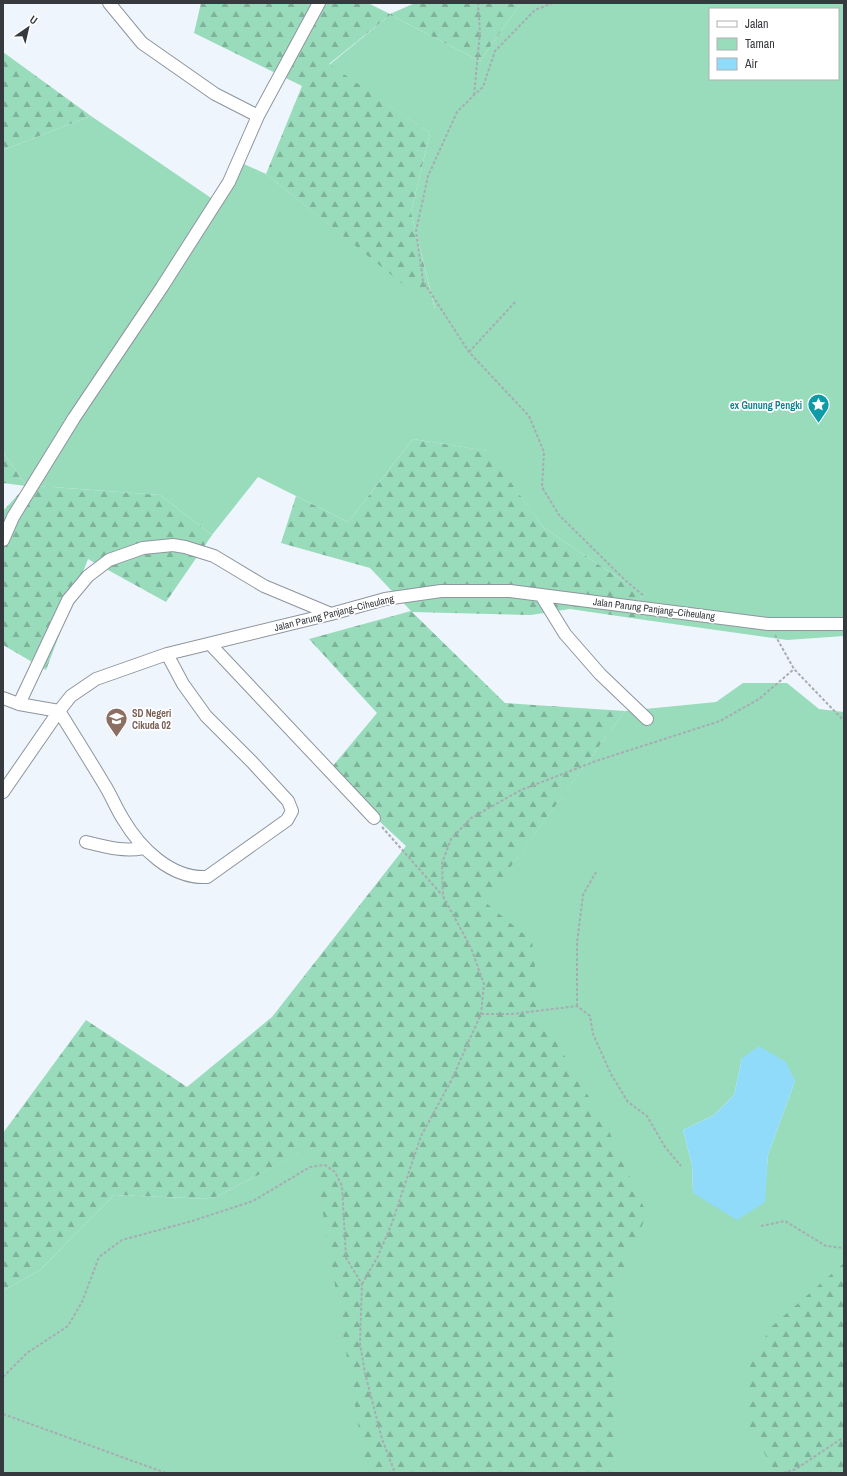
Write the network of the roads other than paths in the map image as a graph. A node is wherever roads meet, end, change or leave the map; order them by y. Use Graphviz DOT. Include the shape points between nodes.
graph roads {
  1 [pos="109,3"];
  2 [pos="319,3"];
  3 [pos="258,116"];
  4 [pos="3,540"];
  5 [pos="541,594"];
  6 [pos="331,614"];
  7 [pos="844,624"];
  8 [pos="210,644"];
  9 [pos="168,654"];
  10 [pos="3,698"];
  11 [pos="18,704"];
  12 [pos="59,711"];
  13 [pos="647,719"];
  14 [pos="3,792"];
  15 [pos="374,818"];
  16 [pos="86,842"];
  17 [pos="144,848"];
  1 -- 3 [label="street" via="142,43 215,94"];
  2 -- 3 [label="street"];
  3 -- 4 [label="street" via="229,182 74,418 14,517"];
  5 -- 6 [label="street, Jalan Parung Panjang–Ciheulang" via="510,591 441,591 385,599"];
  5 -- 7 [label="street, Jalan Parung Panjang–Ciheulang" via="768,624"];
  5 -- 13 [label="street" via="566,634 595,668"];
  6 -- 8 [label="street, Jalan Parung Panjang–Ciheulang"];
  6 -- 11 [label="street" via="264,586 214,556 173,545 143,548 109,560 88,576 68,600"];
  8 -- 9 [label="street, Jalan Parung Panjang–Ciheulang"];
  8 -- 15 [label="street"];
  9 -- 12 [label="street, Jalan Parung Panjang–Ciheulang" via="96,679 71,696"];
  9 -- 17 [label="street" via="183,684 206,716 288,801 292,811 287,820 207,877 198,878 173,869"];
  10 -- 11 [label="street"];
  11 -- 12 [label="street"];
  12 -- 14 [label="street, Jalan Parung Panjang–Ciheulang"];
  12 -- 17 [label="street" via="124,820"];
  16 -- 17 [label="street" via="116,850"];
}
